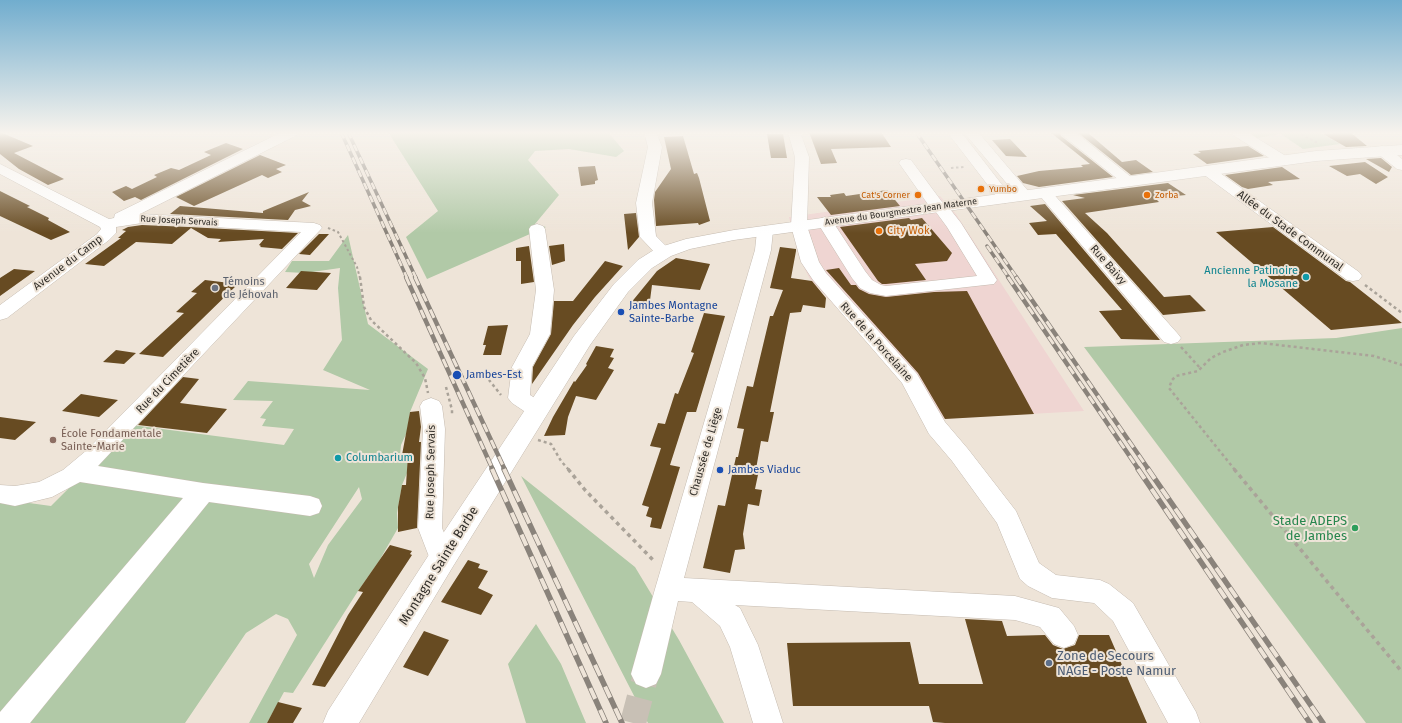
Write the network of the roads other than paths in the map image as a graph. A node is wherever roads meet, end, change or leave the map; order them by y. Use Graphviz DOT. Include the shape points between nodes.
graph roads {
  1 [pos="224,166"];
  2 [pos="651,166"];
  3 [pos="802,166"];
  4 [pos="908,166"];
  5 [pos="980,166"];
  6 [pos="1000,166"];
  7 [pos="1110,166"];
  8 [pos="1248,166"];
  9 [pos="0,168"];
  10 [pos="1208,171"];
  11 [pos="1129,181"];
  12 [pos="1045,192"];
  13 [pos="1024,195"];
  14 [pos="1005,198"];
  15 [pos="939,207"];
  16 [pos="825,222"];
  17 [pos="107,224"];
  18 [pos="799,226"];
  19 [pos="314,228"];
  20 [pos="537,229"];
  21 [pos="765,231"];
  22 [pos="664,252"];
  23 [pos="1353,276"];
  24 [pos="0,314"];
  25 [pos="1171,338"];
  26 [pos="431,406"];
  27 [pos="538,410"];
  28 [pos="76,472"];
  29 [pos="203,492"];
  30 [pos="0,494"];
  31 [pos="310,506"];
  32 [pos="442,559"];
  33 [pos="669,584"];
  34 [pos="1052,586"];
  35 [pos="697,590"];
  36 [pos="1015,608"];
  37 [pos="1064,635"];
  38 [pos="646,674"];
  39 [pos="1188,721"];
  40 [pos="11,723"];
  41 [pos="340,723"];
  42 [pos="768,723"];
  1 -- 17 [label="street, Rue Joseph Servais"];
  2 -- 22 [label="street" via="644,203 648,237"];
  3 -- 18 [label="street, Rue de la Porcelaine"];
  4 -- 15 [label="street"];
  5 -- 14 [label="street"];
  6 -- 13 [label="street"];
  7 -- 11 [label="street"];
  8 -- 10 [label="main road, Avenue du Bourgmestre Jean Materne"];
  9 -- 17 [label="street, Avenue du Camp"];
  10 -- 11 [label="main road, Avenue du Bourgmestre Jean Materne"];
  10 -- 23 [label="street, Allée du Stade Communal"];
  11 -- 12 [label="main road, Avenue du Bourgmestre Jean Materne"];
  12 -- 13 [label="main road, Avenue du Bourgmestre Jean Materne"];
  12 -- 25 [label="street, Rue Baivy"];
  13 -- 14 [label="main road, Avenue du Bourgmestre Jean Materne"];
  14 -- 15 [label="main road, Avenue du Bourgmestre Jean Materne"];
  15 -- 16 [label="main road, Avenue du Bourgmestre Jean Materne"];
  15 -- 16 [label="street" via="955,226 988,280 886,291 876,289 866,284 858,274"];
  16 -- 18 [label="main road, Avenue du Bourgmestre Jean Materne"];
  17 -- 19 [label="street, Rue Joseph Servais" via="142,218"];
  17 -- 24 [label="street, Avenue du Camp" via="108,233"];
  18 -- 21 [label="main road, Avenue du Bourgmestre Jean Materne"];
  18 -- 34 [label="street, Rue de la Porcelaine" via="810,262 819,276 910,380 937,428 1006,518 1029,570"];
  19 -- 28 [label="street, Rue du Cimetière" via="95,456"];
  20 -- 27 [label="street" via="544,290 540,334 522,367 519,398"];
  21 -- 22 [label="main road, Avenue du Bourgmestre Jean Materne" via="686,244"];
  21 -- 33 [label="street, Chaussée de Liège" via="763,250"];
  22 -- 27 [label="main road, Montagne Sainte Barbe" via="645,264 621,288 582,341"];
  26 -- 32 [label="street, Rue Joseph Servais" via="434,429 430,528"];
  27 -- 32 [label="main road, Montagne Sainte Barbe"];
  28 -- 29 [label="street"];
  28 -- 30 [label="street, Rue du Cimetière" via="44,490 15,496"];
  29 -- 31 [label="street"];
  29 -- 40 [label="street"];
  32 -- 41 [label="main road, Montagne Sainte Barbe"];
  33 -- 35 [label="street"];
  33 -- 38 [label="street, Chaussée de Liège"];
  34 -- 36 [label="street" via="1045,602"];
  34 -- 39 [label="street" via="1100,592 1123,612"];
  35 -- 36 [label="street"];
  35 -- 42 [label="street" via="730,617 744,646"];
  36 -- 37 [label="street" via="1049,617"];
}
